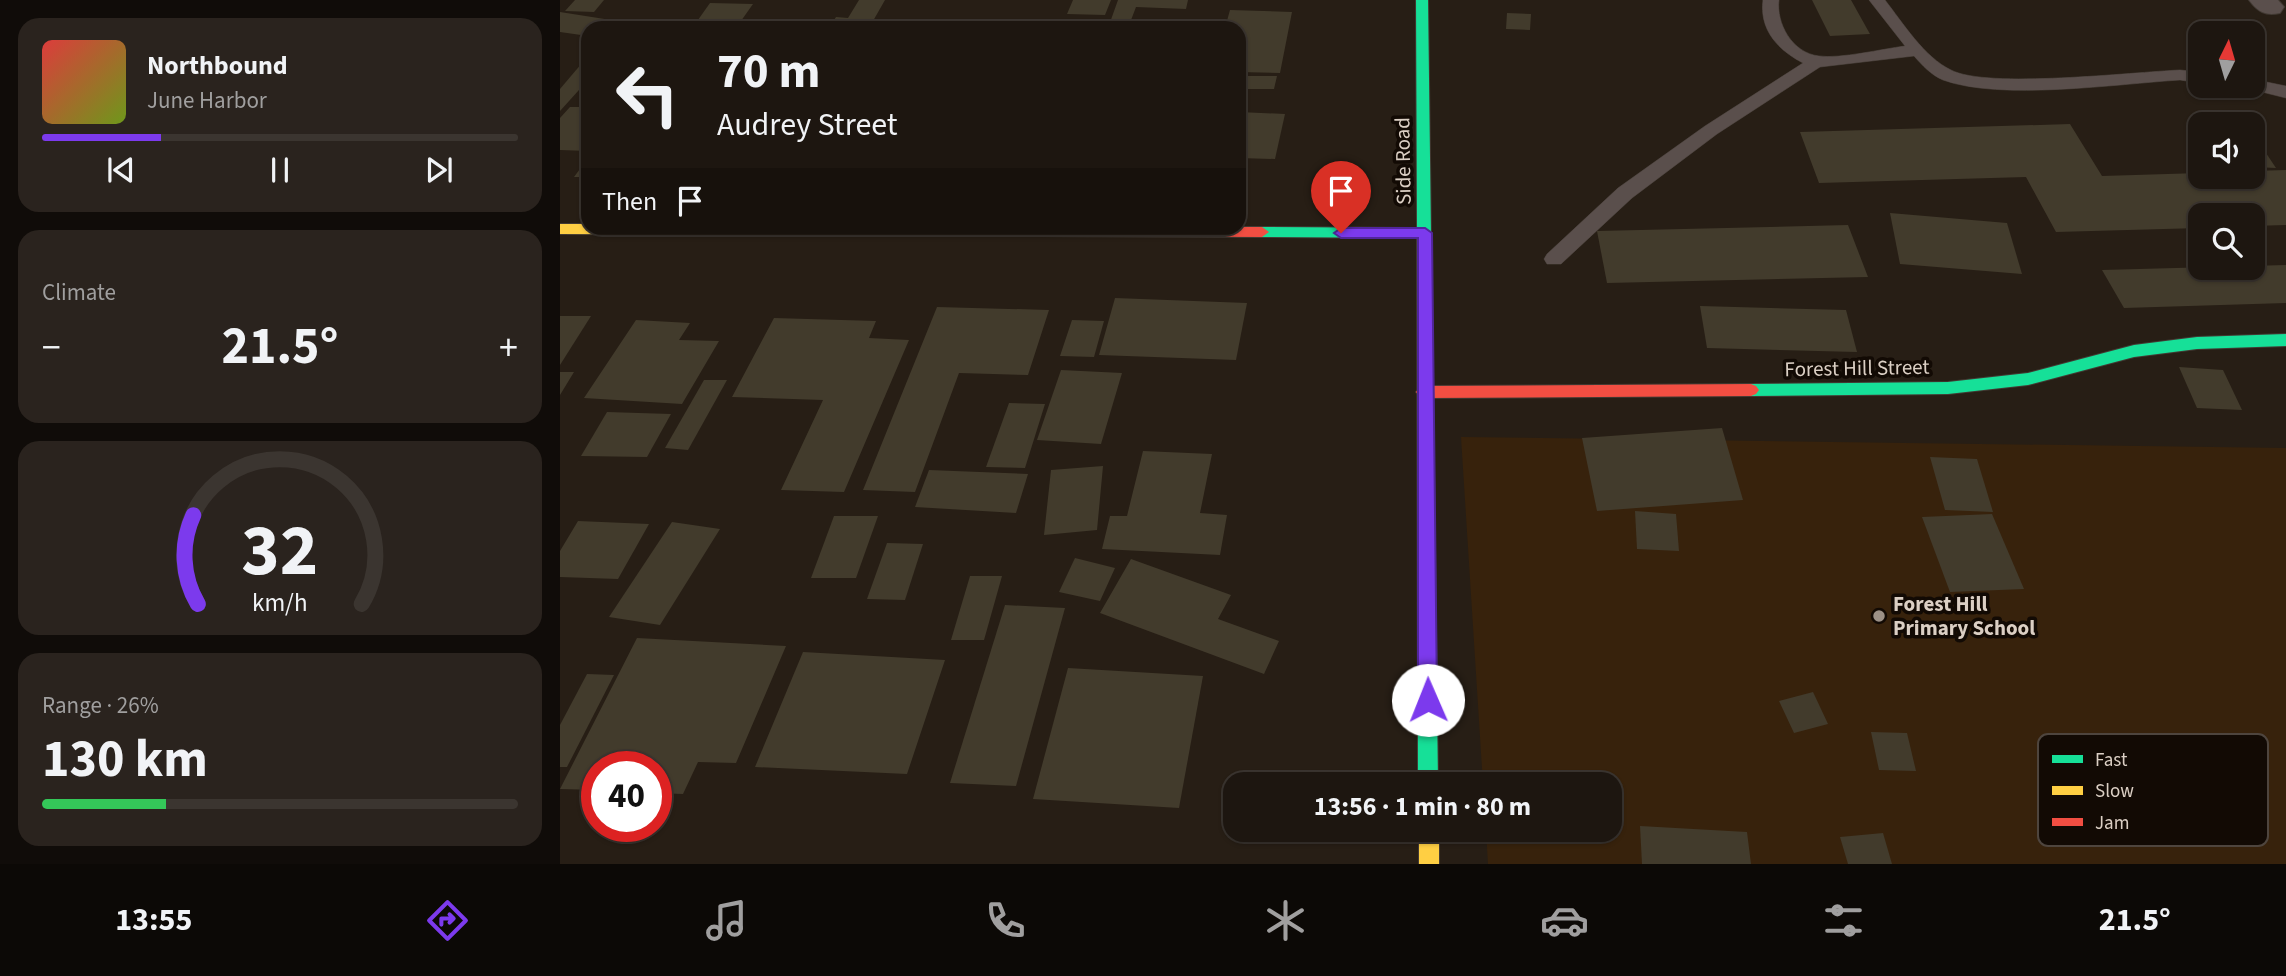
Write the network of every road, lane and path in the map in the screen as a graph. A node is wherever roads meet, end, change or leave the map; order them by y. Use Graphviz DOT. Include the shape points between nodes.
graph roads {
  1 [pos="1422,0"];
  2 [pos="1771,0"];
  3 [pos="1877,0"];
  4 [pos="1918,50"];
  5 [pos="1815,62"];
  6 [pos="2188,76"];
  7 [pos="2265,87"];
  8 [pos="2286,92"];
  9 [pos="560,229"];
  10 [pos="581,229"];
  11 [pos="1246,232"];
  12 [pos="1425,233"];
  13 [pos="1554,259"];
  14 [pos="2286,340"];
  15 [pos="1424,392"];
  16 [pos="1429,772"];
  17 [pos="1429,842"];
  18 [pos="1429,864"];
  1 -- 12 [label="street, Side Road"];
  2 -- 5 [label="lane" via="1773,29 1794,53"];
  3 -- 4 [label="lane"];
  4 -- 5 [label="lane"];
  4 -- 6 [label="lane" via="1946,75 1990,82"];
  5 -- 13 [label="lane" via="1625,193"];
  7 -- 8 [label="lane"];
  9 -- 10 [label="street"];
  11 -- 12 [label="street"];
  12 -- 15 [label="street, Side Road"];
  14 -- 15 [label="street, Forest Hill Street" via="2134,351 2028,379 1948,388"];
  15 -- 16 [label="street, Side Road"];
  17 -- 18 [label="street"];
}
